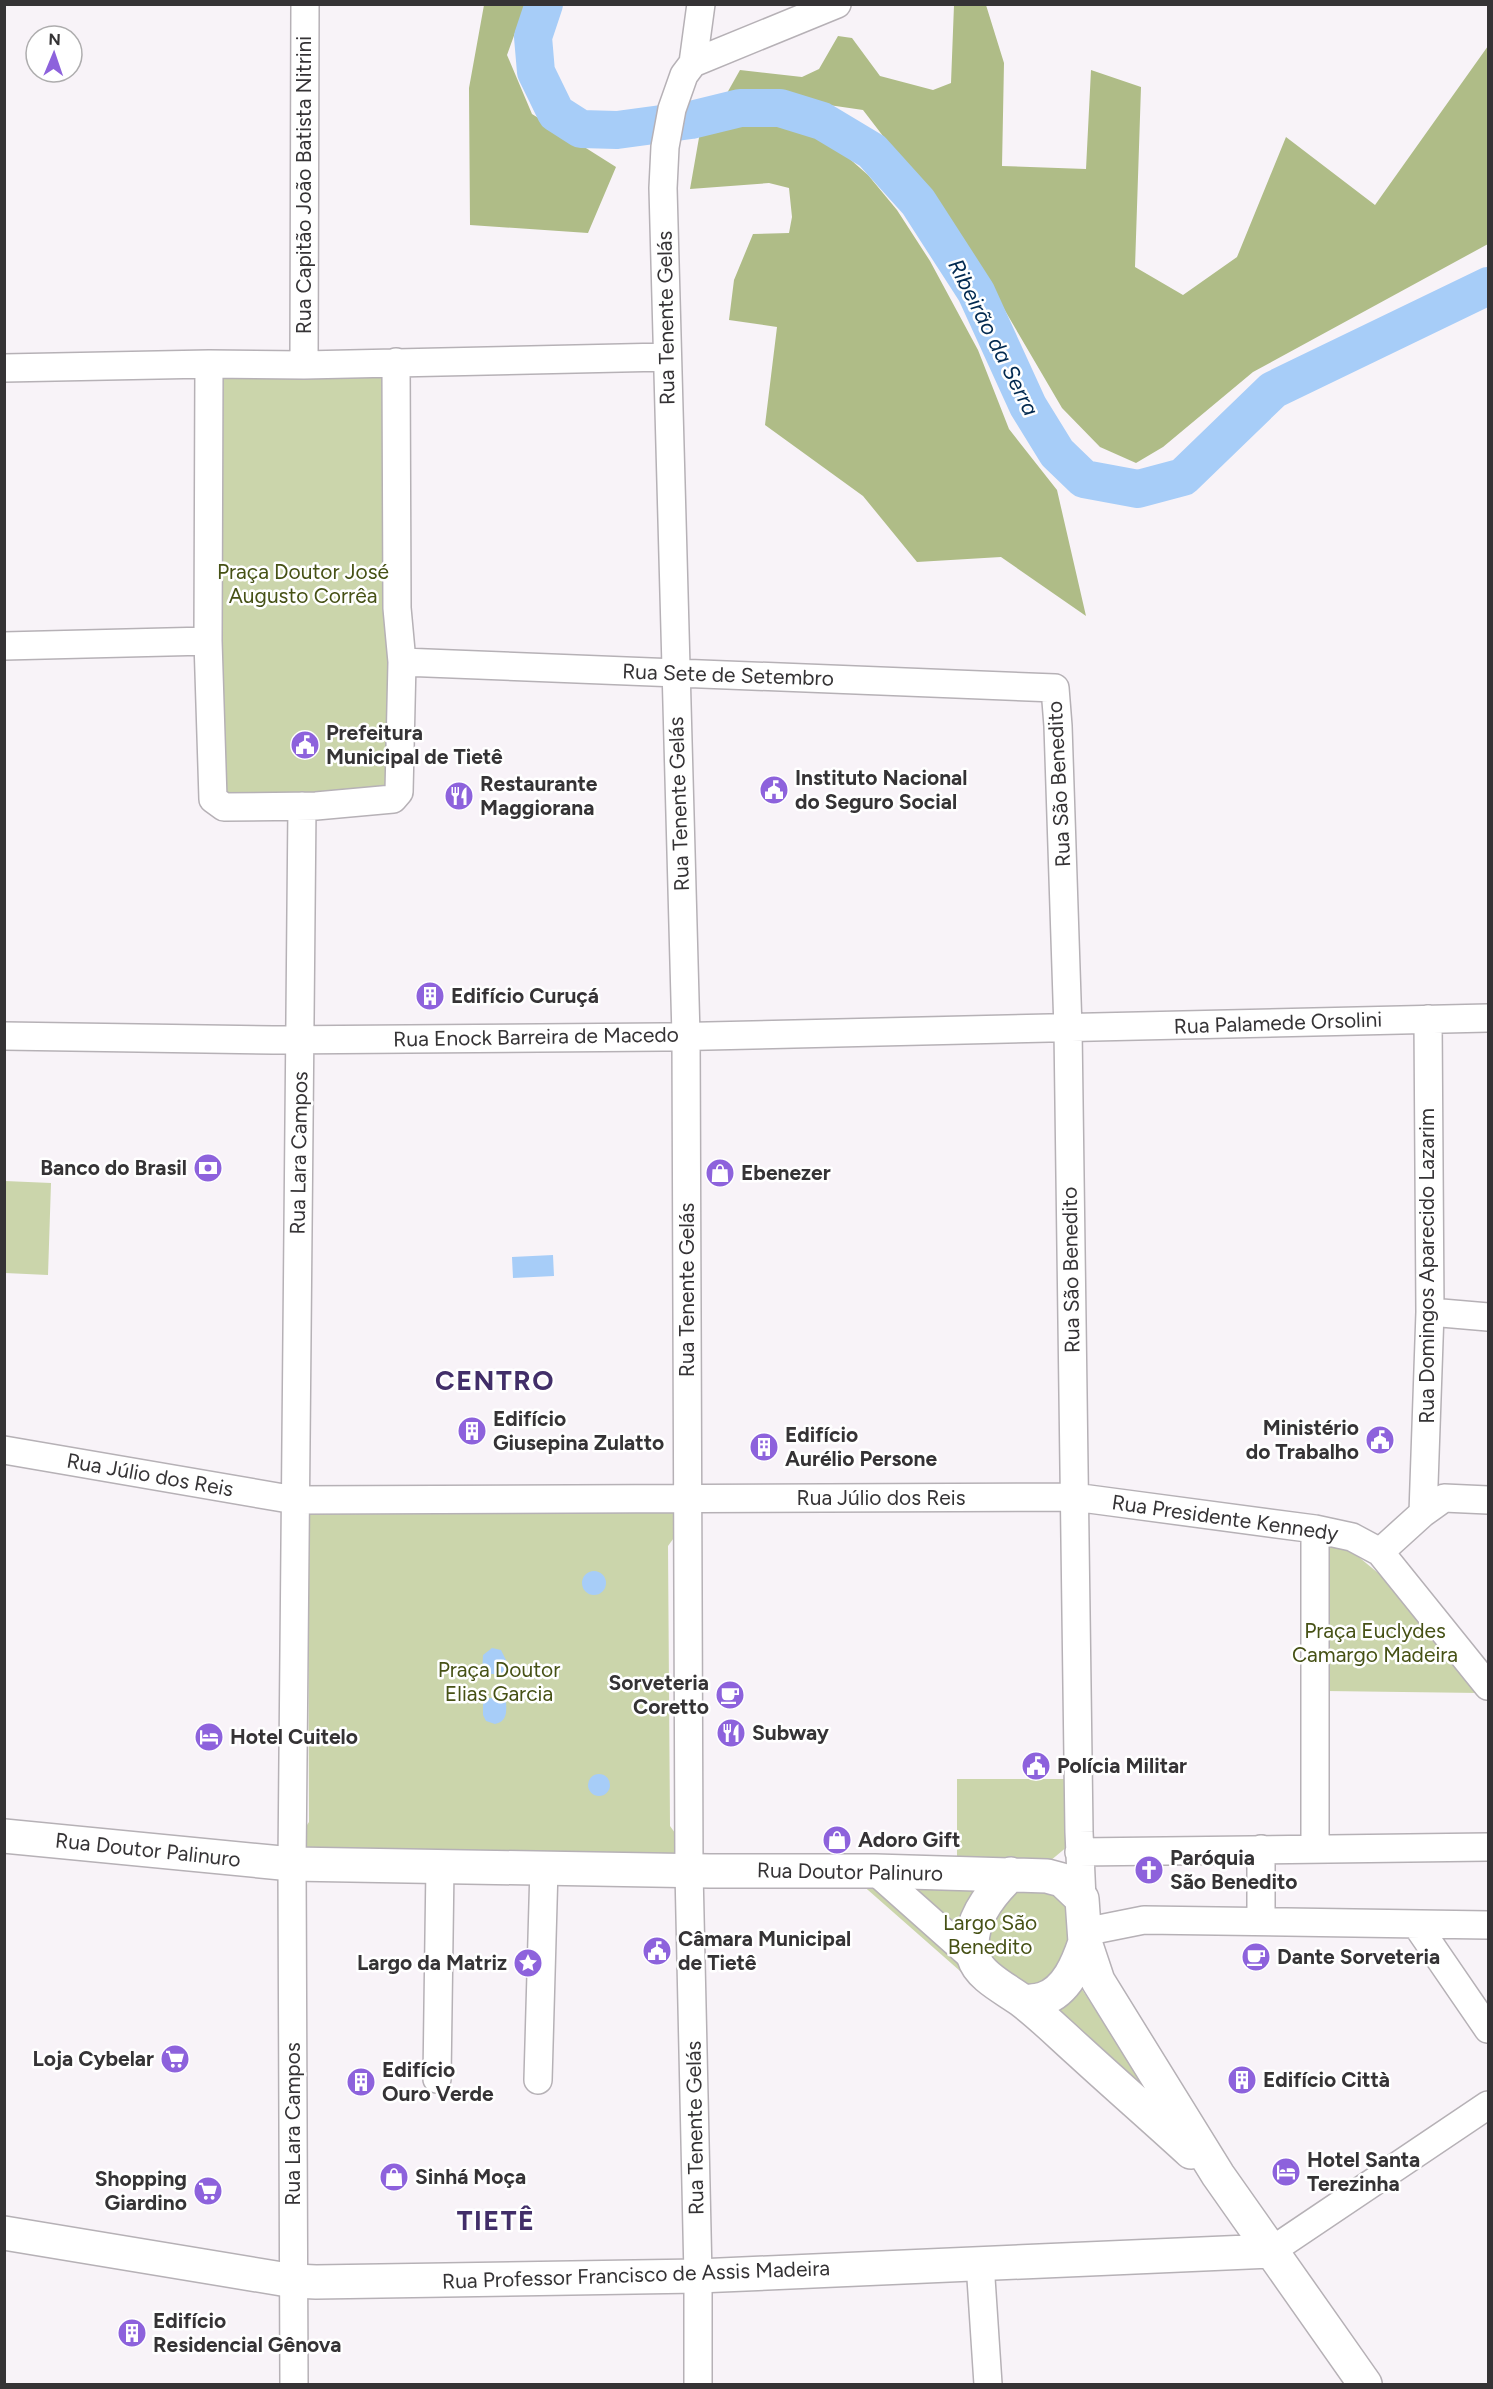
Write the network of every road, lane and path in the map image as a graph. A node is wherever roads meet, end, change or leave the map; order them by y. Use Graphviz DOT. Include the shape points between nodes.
graph roads {
  1 [pos="305,4"];
  2 [pos="701,4"];
  3 [pos="837,4"];
  4 [pos="800,12"];
  5 [pos="693,63"];
  6 [pos="666,357"];
  7 [pos="396,362"];
  8 [pos="209,364"];
  9 [pos="304,365"];
  10 [pos="4,368"];
  11 [pos="208,641"];
  12 [pos="4,646"];
  13 [pos="402,662"];
  14 [pos="676,672"];
  15 [pos="1054,688"];
  16 [pos="302,806"];
  17 [pos="1488,1018"];
  18 [pos="1428,1019"];
  19 [pos="1068,1029"];
  20 [pos="4,1036"];
  21 [pos="686,1036"];
  22 [pos="300,1040"];
  23 [pos="1430,1311"];
  24 [pos="1488,1317"];
  25 [pos="4,1450"];
  26 [pos="1074,1497"];
  27 [pos="687,1499"];
  28 [pos="295,1500"];
  29 [pos="1488,1500"];
  30 [pos="1423,1513"];
  31 [pos="1315,1529"];
  32 [pos="1380,1552"];
  33 [pos="1488,1686"];
  34 [pos="4,1836"];
  35 [pos="1488,1847"];
  36 [pos="1260,1849"];
  37 [pos="1315,1849"];
  38 [pos="1079,1852"];
  39 [pos="292,1864"];
  40 [pos="440,1866"];
  41 [pos="544,1868"];
  42 [pos="689,1871"];
  43 [pos="875,1871"];
  44 [pos="1011,1874"];
  45 [pos="1047,1876"];
  46 [pos="1082,1899"];
  47 [pos="1262,1922"];
  48 [pos="1416,1924"];
  49 [pos="1488,1925"];
  50 [pos="1085,1937"];
  51 [pos="974,1959"];
  52 [pos="1023,2002"];
  53 [pos="1488,2028"];
  54 [pos="437,2079"];
  55 [pos="538,2080"];
  56 [pos="1488,2105"];
  57 [pos="1218,2175"];
  58 [pos="4,2233"];
  59 [pos="1270,2251"];
  60 [pos="980,2263"];
  61 [pos="698,2276"];
  62 [pos="294,2281"];
  63 [pos="294,2385"];
  64 [pos="698,2385"];
  65 [pos="988,2385"];
  66 [pos="1365,2385"];
  1 -- 9 [label="street, Rua Capitão João Batista Nitrini"];
  2 -- 5 [label="street"];
  3 -- 4 [label="street"];
  4 -- 5 [label="street"];
  5 -- 6 [label="street, Rua Tenente Gelás" via="684,75 672,109 665,147"];
  6 -- 7 [label="street"];
  6 -- 14 [label="street, Rua Tenente Gelás"];
  7 -- 9 [label="street"];
  7 -- 13 [label="street" via="397,608"];
  8 -- 9 [label="street"];
  8 -- 10 [label="street"];
  8 -- 11 [label="street"];
  11 -- 12 [label="street"];
  11 -- 16 [label="street" via="213,799 224,807"];
  13 -- 14 [label="street, Rua Sete de Setembro"];
  13 -- 16 [label="street" via="399,792 393,799"];
  14 -- 15 [label="street, Rua Sete de Setembro"];
  14 -- 21 [label="street, Rua Tenente Gelás"];
  15 -- 19 [label="street, Rua São Benedito"];
  16 -- 22 [label="street, Rua Lara Campos"];
  17 -- 18 [label="street, Rua Palamede Orsolini"];
  18 -- 19 [label="street, Rua Palamede Orsolini"];
  18 -- 23 [label="street, Rua Domingos Aparecido Lazarim"];
  19 -- 21 [label="street, Rua Enock Barreira de Macedo"];
  19 -- 26 [label="street, Rua São Benedito"];
  20 -- 22 [label="street, Rua Enock Barreira de Macedo"];
  21 -- 22 [label="street, Rua Enock Barreira de Macedo"];
  21 -- 27 [label="street, Rua Tenente Gelás"];
  22 -- 28 [label="street, Rua Lara Campos"];
  23 -- 24 [label="street"];
  23 -- 30 [label="street, Rua Domingos Aparecido Lazarim"];
  25 -- 28 [label="street, Rua Júlio dos Reis"];
  26 -- 27 [label="street, Rua Júlio dos Reis"];
  26 -- 31 [label="street, Rua Presidente Kennedy"];
  26 -- 38 [label="street, Rua São Benedito"];
  27 -- 28 [label="street"];
  27 -- 42 [label="street"];
  28 -- 39 [label="street"];
  29 -- 30 [label="street" via="1444,1498"];
  30 -- 32 [label="street"];
  31 -- 32 [label="street, Rua Presidente Kennedy" via="1352,1537"];
  31 -- 37 [label="street"];
  32 -- 33 [label="street, Rua Presidente Kennedy"];
  34 -- 39 [label="main road, Rua Doutor Palinuro"];
  35 -- 37 [label="street"];
  36 -- 37 [label="street"];
  36 -- 38 [label="street"];
  36 -- 47 [label="street"];
  38 -- 45 [label="street"];
  38 -- 46 [label="street"];
  39 -- 40 [label="main road"];
  39 -- 62 [label="street, Rua Lara Campos"];
  40 -- 41 [label="main road"];
  40 -- 54 [label="street"];
  41 -- 42 [label="main road"];
  41 -- 55 [label="street"];
  42 -- 43 [label="main road, Rua Doutor Palinuro"];
  42 -- 61 [label="street, Rua Tenente Gelás"];
  43 -- 44 [label="main road, Rua Doutor Palinuro"];
  43 -- 51 [label="street"];
  44 -- 45 [label="main road"];
  44 -- 51 [label="main road" via="982,1906 972,1940"];
  45 -- 46 [label="main road" via="1062,1880"];
  46 -- 50 [label="main road"];
  47 -- 48 [label="street"];
  47 -- 50 [label="street" via="1144,1920"];
  48 -- 49 [label="street"];
  48 -- 53 [label="street"];
  50 -- 52 [label="main road" via="1077,1966 1054,1993"];
  50 -- 57 [label="main road" via="1098,1981"];
  51 -- 52 [label="main road" via="982,1971"];
  52 -- 57 [label="main road"];
  56 -- 59 [label="street"];
  57 -- 59 [label="main road"];
  58 -- 62 [label="main road, Rua Professor Francisco de Assis Madeira"];
  59 -- 60 [label="main road, Rua Professor Francisco de Assis Madeira"];
  59 -- 66 [label="main road"];
  60 -- 61 [label="main road, Rua Professor Francisco de Assis Madeira"];
  60 -- 65 [label="street"];
  61 -- 62 [label="main road, Rua Professor Francisco de Assis Madeira"];
  61 -- 64 [label="street, Rua Tenente Gelás"];
  62 -- 63 [label="street, Rua Lara Campos"];
}
